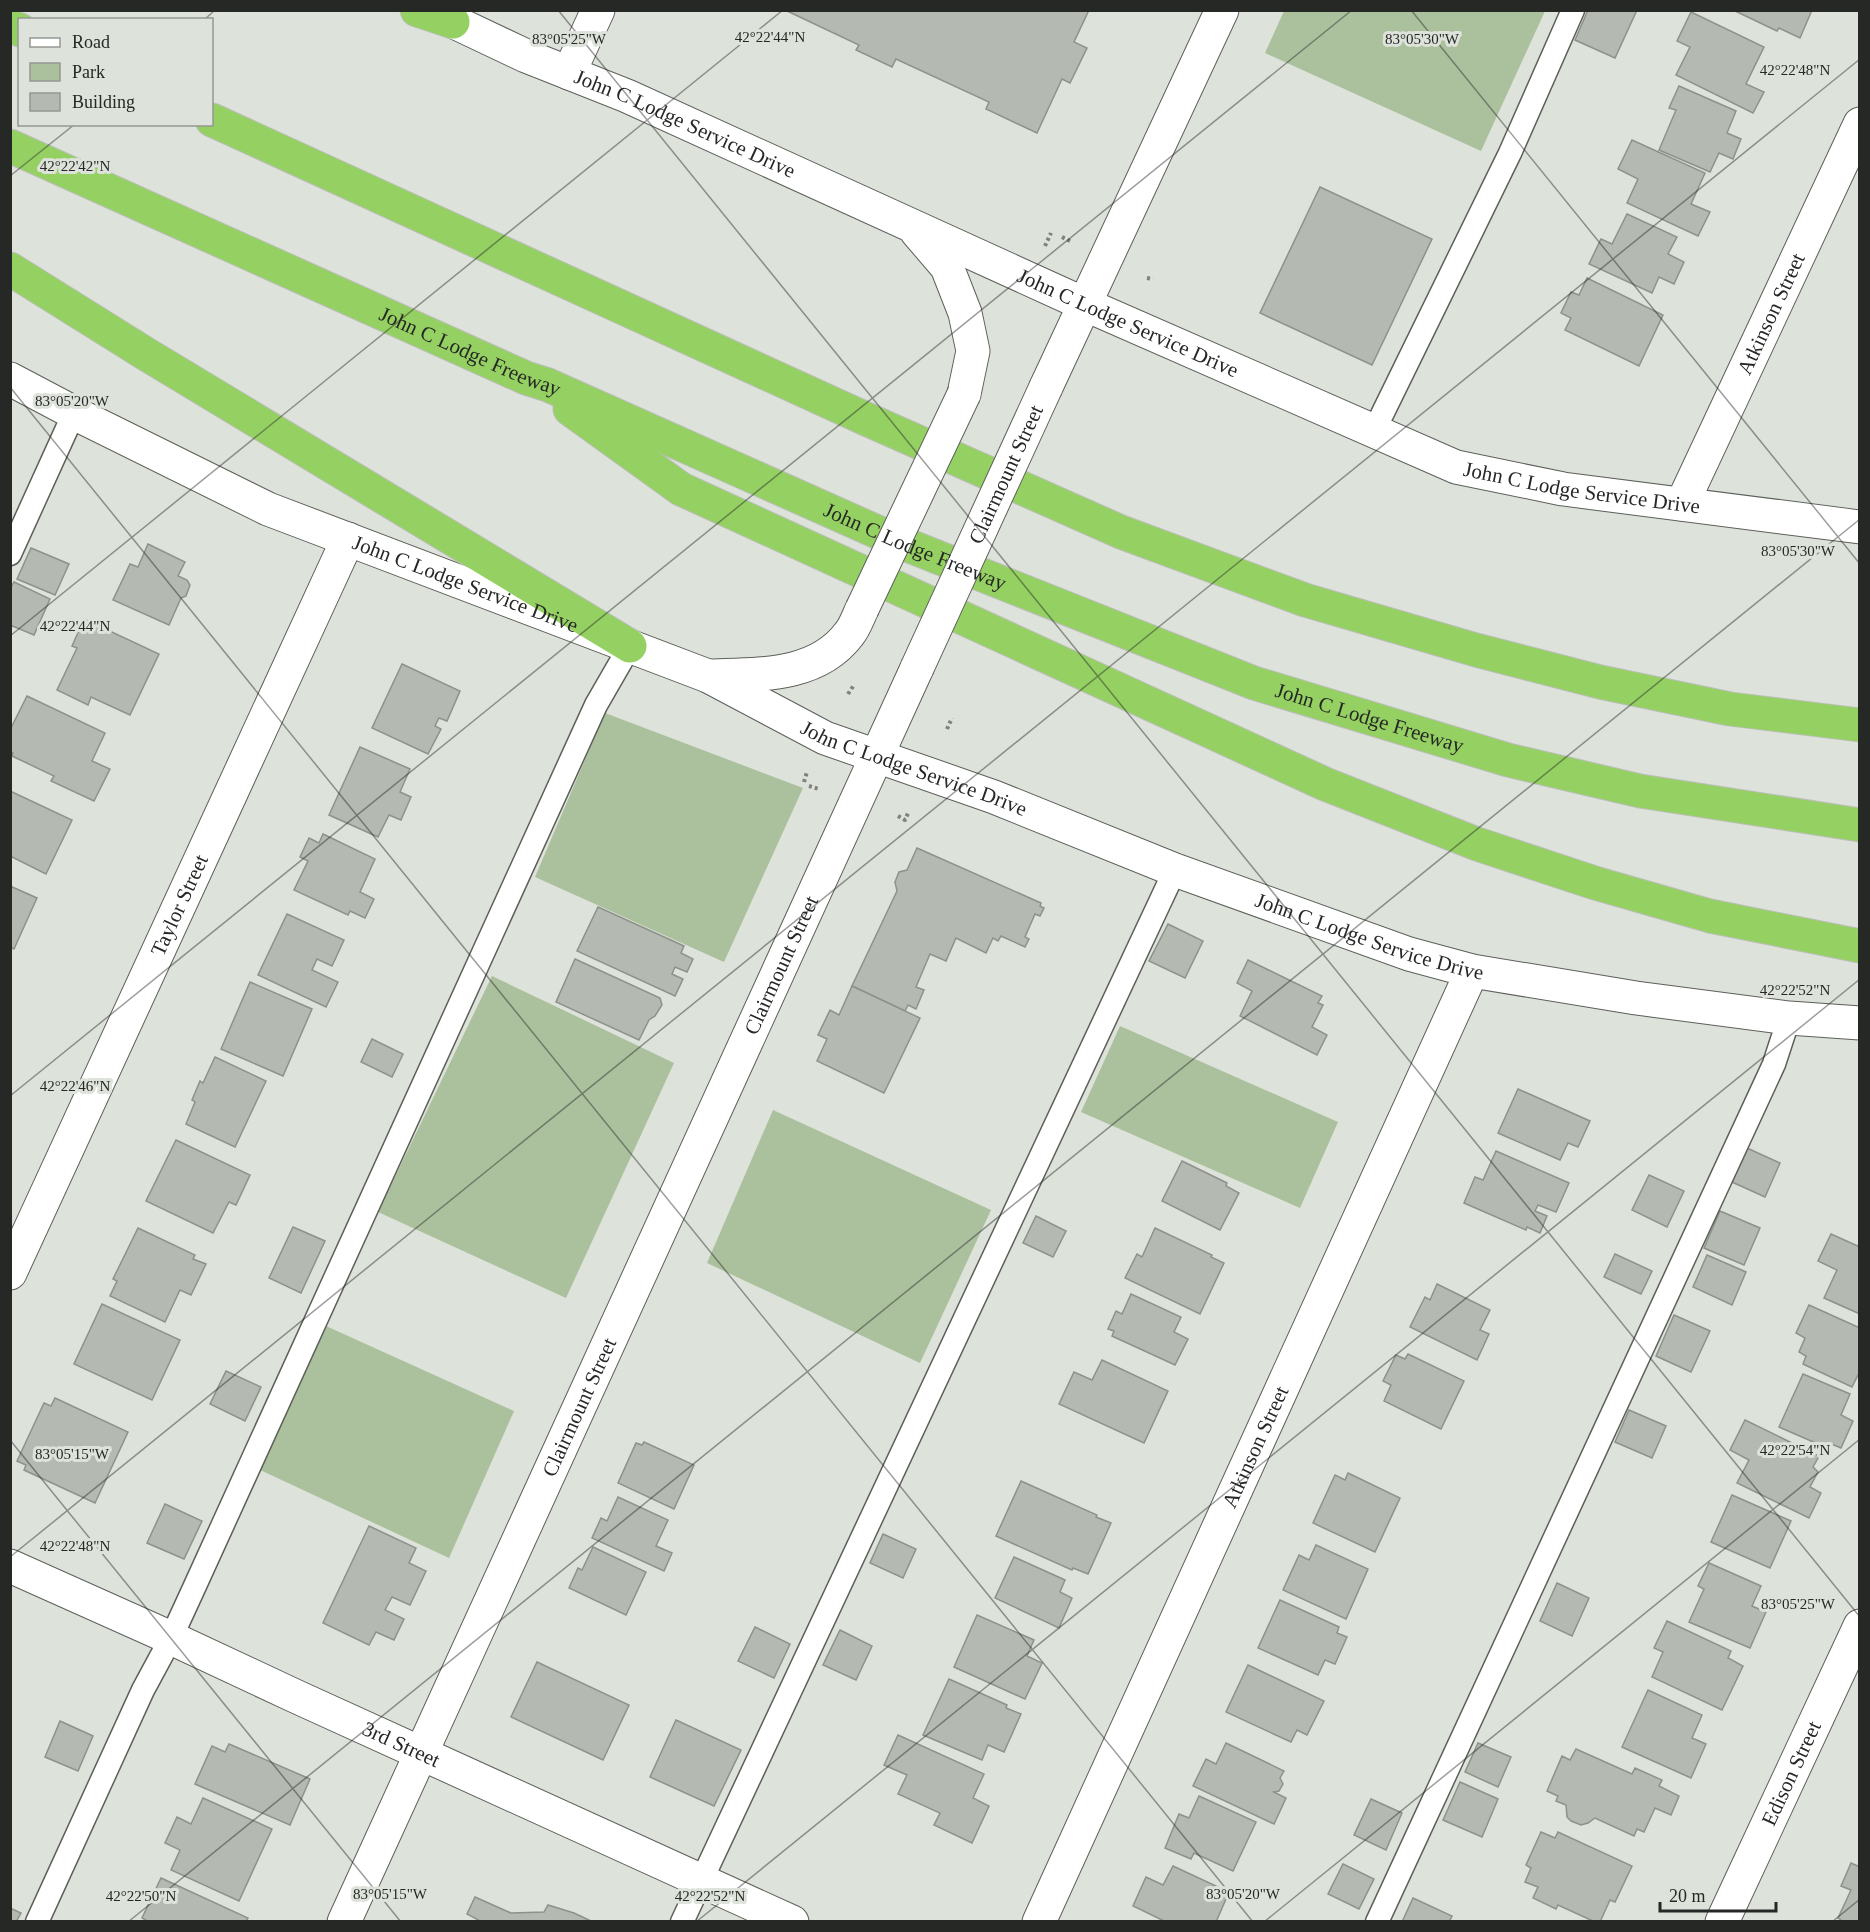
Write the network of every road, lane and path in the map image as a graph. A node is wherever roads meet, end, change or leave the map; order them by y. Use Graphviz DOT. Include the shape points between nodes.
graph roads {
  1 [pos="417,10"];
  2 [pos="598,10"];
  3 [pos="1222,10"];
  4 [pos="1574,10"];
  5 [pos="441,16"];
  6 [pos="568,73"];
  7 [pos="213,120"];
  8 [pos="1860,124"];
  9 [pos="10,146"];
  10 [pos="912,225"];
  11 [pos="1052,233"];
  12 [pos="1062,237"];
  13 [pos="1072,242"];
  14 [pos="1045,247"];
  15 [pos="10,269"];
  16 [pos="1147,278"];
  17 [pos="1153,279"];
  18 [pos="1084,304"];
  19 [pos="526,378"];
  20 [pos="10,379"];
  21 [pos="74,413"];
  22 [pos="1374,431"];
  23 [pos="1682,504"];
  24 [pos="1860,527"];
  25 [pos="348,539"];
  26 [pos="10,554"];
  27 [pos="630,646"];
  28 [pos="708,676"];
  29 [pos="854,685"];
  30 [pos="848,694"];
  31 [pos="952,718"];
  32 [pos="1860,725"];
  33 [pos="947,729"];
  34 [pos="877,756"];
  35 [pos="807,772"];
  36 [pos="804,782"];
  37 [pos="809,786"];
  38 [pos="819,789"];
  39 [pos="909,810"];
  40 [pos="898,816"];
  41 [pos="1860,825"];
  42 [pos="1175,870"];
  43 [pos="1860,946"];
  44 [pos="1472,971"];
  45 [pos="1789,1018"];
  46 [pos="1860,1023"];
  47 [pos="10,1272"];
  48 [pos="10,1566"];
  49 [pos="1860,1626"];
  50 [pos="171,1638"];
  51 [pos="420,1753"];
  52 [pos="701,1880"];
  53 [pos="36,1922"];
  54 [pos="344,1922"];
  55 [pos="682,1922"];
  56 [pos="792,1922"];
  57 [pos="1039,1922"];
  58 [pos="1377,1922"];
  59 [pos="1722,1922"];
  1 -- 5 [label="highway"];
  2 -- 6 [label="street"];
  3 -- 18 [label="street, Clairmount Street"];
  4 -- 22 [label="lane" via="1510,153"];
  5 -- 6 [label="street, John C Lodge Service Drive"];
  6 -- 10 [label="street, John C Lodge Service Drive"];
  7 -- 32 [label="highway" via="1121,532 1305,600 1600,682 1730,709"];
  8 -- 23 [label="street, Atkinson Street"];
  9 -- 19 [label="highway, John C Lodge Freeway"];
  10 -- 18 [label="street, John C Lodge Service Drive"];
  10 -- 28 [label="street, bridge" via="947,267 966,313 973,351 964,394 849,634 823,659 783,672"];
  11 -- 14 [label="path"];
  12 -- 13 [label="path"];
  15 -- 27 [label="highway"];
  16 -- 17 [label="path"];
  18 -- 22 [label="street, John C Lodge Service Drive"];
  18 -- 34 [label="street, Clairmount Street, bridge"];
  19 -- 41 [label="highway, John C Lodge Freeway" via="902,543 1254,683 1508,760 1629,789"];
  19 -- 43 [label="highway" via="681,489 1326,784 1477,844 1595,883 1710,915"];
  20 -- 21 [label="street, John C Lodge Service Drive"];
  21 -- 25 [label="street, John C Lodge Service Drive" via="268,509"];
  21 -- 26 [label="lane"];
  22 -- 23 [label="street, John C Lodge Service Drive" via="1456,467 1563,489"];
  23 -- 24 [label="street, John C Lodge Service Drive"];
  25 -- 27 [label="street, John C Lodge Service Drive"];
  25 -- 47 [label="street, Taylor Street"];
  27 -- 28 [label="street, John C Lodge Service Drive"];
  27 -- 50 [label="lane" via="596,705"];
  28 -- 34 [label="street, John C Lodge Service Drive" via="825,738"];
  29 -- 30 [label="path"];
  31 -- 33 [label="path"];
  34 -- 42 [label="street, John C Lodge Service Drive" via="994,797"];
  34 -- 51 [label="street, Clairmount Street"];
  35 -- 36 [label="path"];
  37 -- 38 [label="path"];
  39 -- 40 [label="path" via="905,820"];
  42 -- 44 [label="street, John C Lodge Service Drive" via="1409,954"];
  42 -- 52 [label="lane"];
  44 -- 45 [label="street, John C Lodge Service Drive"];
  44 -- 57 [label="street, Atkinson Street"];
  45 -- 46 [label="street, John C Lodge Service Drive"];
  45 -- 58 [label="lane" via="1774,1064"];
  48 -- 50 [label="street, 3rd Street"];
  49 -- 59 [label="street, Edison Street"];
  50 -- 51 [label="street, 3rd Street"];
  50 -- 53 [label="lane"];
  51 -- 52 [label="street, 3rd Street"];
  51 -- 54 [label="street, Clairmount Street"];
  52 -- 55 [label="lane"];
  52 -- 56 [label="street, 3rd Street"];
}
